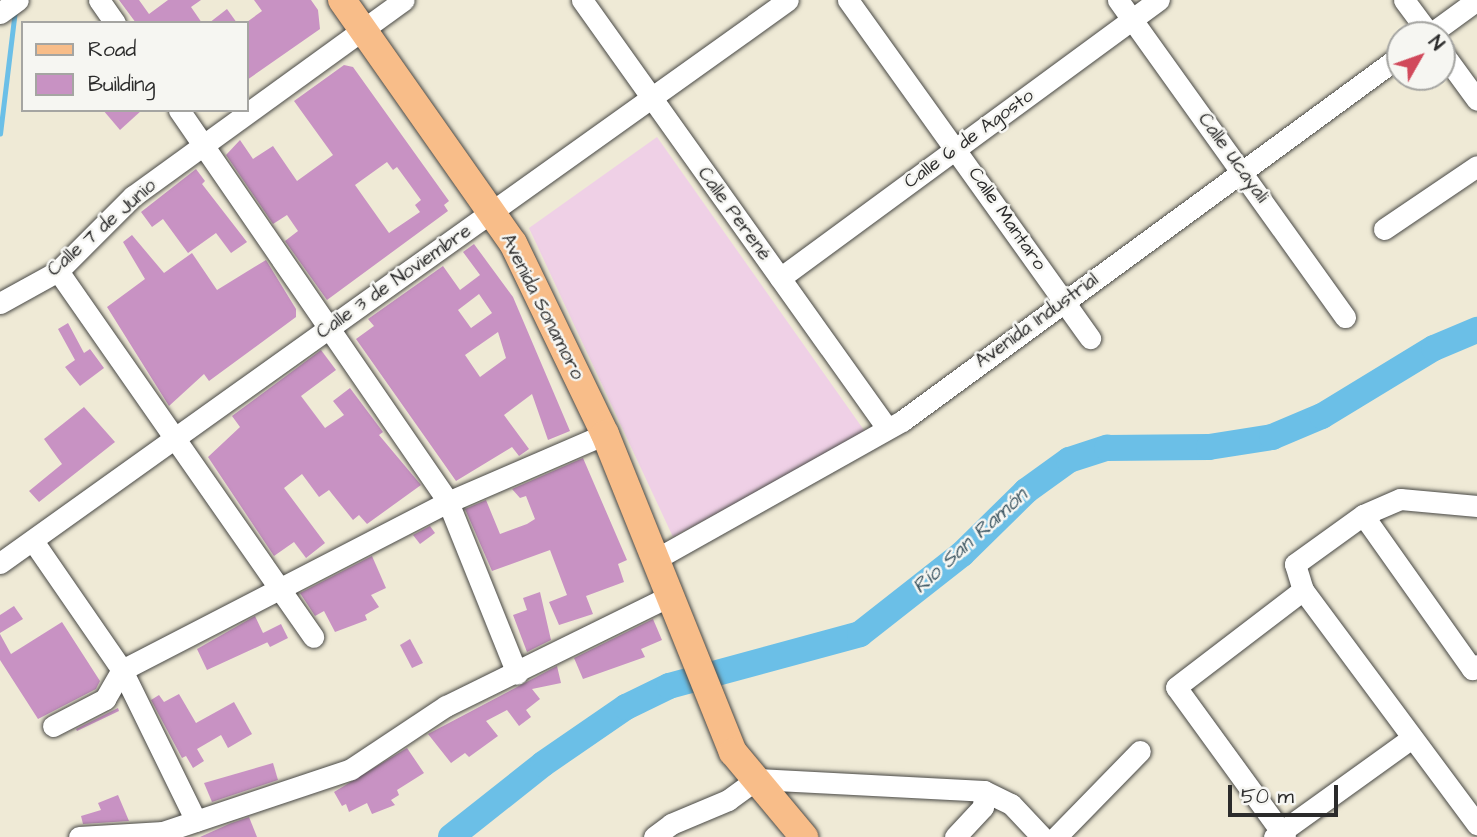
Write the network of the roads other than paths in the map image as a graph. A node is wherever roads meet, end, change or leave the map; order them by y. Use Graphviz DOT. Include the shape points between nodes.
graph roads {
  1 [pos="18,0"];
  2 [pos="99,0"];
  3 [pos="342,0"];
  4 [pos="404,0"];
  5 [pos="582,0"];
  6 [pos="788,0"];
  7 [pos="848,0"];
  8 [pos="1118,0"];
  9 [pos="1159,0"];
  10 [pos="1405,0"];
  11 [pos="1477,0"];
  12 [pos="0,13"];
  13 [pos="1133,19"];
  14 [pos="114,21"];
  15 [pos="1419,21"];
  16 [pos="1448,21"];
  17 [pos="364,29"];
  18 [pos="1386,66"];
  19 [pos="1456,71"];
  20 [pos="651,98"];
  21 [pos="1477,100"];
  22 [pos="180,112"];
  23 [pos="204,145"];
  24 [pos="957,148"];
  25 [pos="1477,166"];
  26 [pos="1244,173"];
  27 [pos="492,212"];
  28 [pos="1384,229"];
  29 [pos="58,271"];
  30 [pos="780,278"];
  31 [pos="1063,300"];
  32 [pos="0,303"];
  33 [pos="1345,317"];
  34 [pos="329,327"];
  35 [pos="1090,338"];
  36 [pos="887,428"];
  37 [pos="605,434"];
  38 [pos="172,438"];
  39 [pos="448,502"];
  40 [pos="1474,511"];
  41 [pos="1363,515"];
  42 [pos="33,541"];
  43 [pos="656,559"];
  44 [pos="0,563"];
  45 [pos="281,590"];
  46 [pos="1303,590"];
  47 [pos="668,597"];
  48 [pos="313,637"];
  49 [pos="1477,665"];
  50 [pos="122,670"];
  51 [pos="517,674"];
  52 [pos="53,726"];
  53 [pos="1412,738"];
  54 [pos="1140,751"];
  55 [pos="757,779"];
  56 [pos="984,791"];
  57 [pos="196,821"];
  58 [pos="1477,824"];
  59 [pos="1280,835"];
  60 [pos="79,837"];
  61 [pos="654,837"];
  62 [pos="804,837"];
  63 [pos="956,837"];
  64 [pos="1042,837"];
  65 [pos="1056,837"];
  1 -- 12 [label="street"];
  2 -- 14 [label="street"];
  3 -- 17 [label="main road, Avenida Sonamoro"];
  4 -- 17 [label="street, Calle 7 de Junio"];
  5 -- 20 [label="street, Calle Perené"];
  6 -- 20 [label="street, Calle 3 de Noviembre"];
  7 -- 24 [label="street, Calle Mantaro"];
  8 -- 13 [label="street, Calle Ucayali"];
  9 -- 13 [label="street, Calle 6 de Agosto"];
  10 -- 15 [label="street"];
  11 -- 16 [label="street"];
  13 -- 24 [label="street, Calle 6 de Agosto"];
  13 -- 26 [label="street, Calle Ucayali"];
  17 -- 23 [label="street, Calle 7 de Junio"];
  17 -- 27 [label="main road, Avenida Sonamoro"];
  18 -- 26 [label="street, Avenida Industrial"];
  19 -- 21 [label="street"];
  20 -- 27 [label="street, Calle 3 de Noviembre"];
  20 -- 30 [label="street, Calle Perené"];
  22 -- 23 [label="street"];
  23 -- 29 [label="street, Calle 7 de Junio" via="133,196"];
  23 -- 34 [label="street"];
  24 -- 30 [label="street, Calle 6 de Agosto"];
  24 -- 31 [label="street, Calle Mantaro"];
  25 -- 28 [label="street"];
  26 -- 31 [label="street, Avenida Industrial"];
  26 -- 33 [label="street, Calle Ucayali"];
  27 -- 34 [label="street, Calle 3 de Noviembre"];
  27 -- 37 [label="main road, Avenida Sonamoro" via="513,243"];
  29 -- 32 [label="street, Calle 7 de Junio"];
  29 -- 38 [label="street"];
  30 -- 36 [label="street, Calle Perené"];
  31 -- 35 [label="street, Calle Mantaro"];
  31 -- 36 [label="street, Avenida Industrial"];
  34 -- 38 [label="street, Calle 3 de Noviembre"];
  34 -- 39 [label="street"];
  36 -- 43 [label="street, Avenida Industrial"];
  37 -- 39 [label="street"];
  37 -- 43 [label="main road, Avenida Sonamoro"];
  38 -- 42 [label="street, Calle 3 de Noviembre"];
  38 -- 45 [label="street"];
  39 -- 45 [label="street"];
  39 -- 51 [label="street"];
  40 -- 41 [label="street" via="1400,499"];
  41 -- 46 [label="street" via="1295,564"];
  41 -- 49 [label="street" via="1472,669"];
  42 -- 44 [label="street, Calle 3 de Noviembre"];
  42 -- 50 [label="street"];
  43 -- 47 [label="main road, Avenida Sonamoro"];
  45 -- 48 [label="street"];
  45 -- 50 [label="street"];
  46 -- 53 [label="street"];
  46 -- 59 [label="street" via="1176,687"];
  47 -- 51 [label="street"];
  47 -- 55 [label="main road, Avenida Sonamoro" via="733,752"];
  50 -- 52 [label="street" via="105,699"];
  50 -- 57 [label="street"];
  51 -- 57 [label="street" via="446,706 351,769"];
  53 -- 58 [label="street"];
  53 -- 59 [label="street"];
  54 -- 65 [label="street"];
  55 -- 56 [label="street"];
  55 -- 61 [label="street" via="728,800"];
  55 -- 62 [label="main road, Avenida Sonamoro"];
  56 -- 63 [label="street" via="983,807"];
  56 -- 64 [label="street" via="1011,804"];
  57 -- 60 [label="street" via="163,832"];
}
